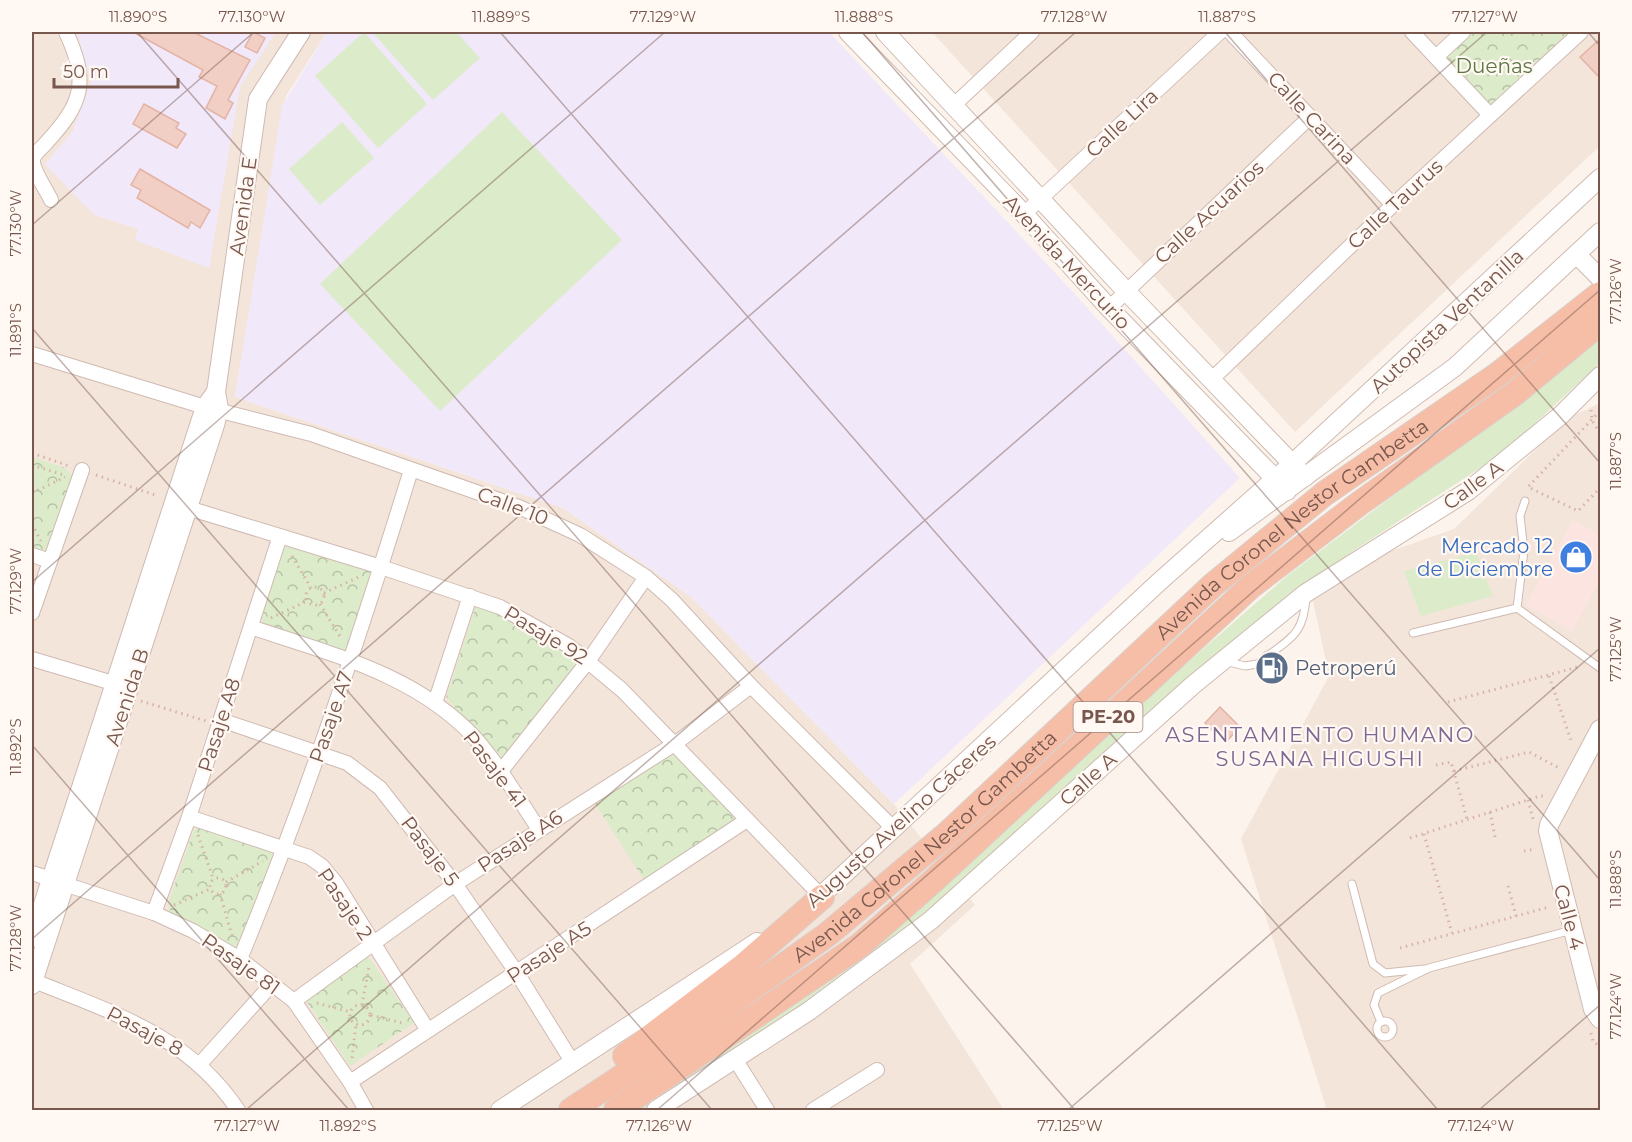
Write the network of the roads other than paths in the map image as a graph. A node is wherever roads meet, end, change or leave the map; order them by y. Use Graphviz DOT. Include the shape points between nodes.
graph roads {
  1 [pos="66,32"];
  2 [pos="301,32"];
  3 [pos="848,32"];
  4 [pos="885,32"];
  5 [pos="1032,32"];
  6 [pos="1220,32"];
  7 [pos="1230,32"];
  8 [pos="1412,32"];
  9 [pos="1463,32"];
  10 [pos="1581,32"];
  11 [pos="1436,57"];
  12 [pos="912,60"];
  13 [pos="892,78"];
  14 [pos="955,104"];
  15 [pos="1490,115"];
  16 [pos="1310,117"];
  17 [pos="1600,178"];
  18 [pos="1042,198"];
  19 [pos="51,200"];
  20 [pos="1393,205"];
  21 [pos="1024,214"];
  22 [pos="1598,241"];
  23 [pos="1577,255"];
  24 [pos="1598,281"];
  25 [pos="1126,291"];
  26 [pos="1109,308"];
  27 [pos="1600,323"];
  28 [pos="32,354"];
  29 [pos="1600,376"];
  30 [pos="1212,379"];
  31 [pos="214,403"];
  32 [pos="1596,403"];
  33 [pos="1570,406"];
  34 [pos="82,470"];
  35 [pos="411,470"];
  36 [pos="1299,470"];
  37 [pos="1281,484"];
  38 [pos="1525,501"];
  39 [pos="188,508"];
  40 [pos="280,536"];
  41 [pos="35,550"];
  42 [pos="50,561"];
  43 [pos="381,567"];
  44 [pos="646,577"];
  45 [pos="1306,593"];
  46 [pos="470,596"];
  47 [pos="1517,608"];
  48 [pos="32,613"];
  49 [pos="251,627"];
  50 [pos="1413,633"];
  51 [pos="1270,654"];
  52 [pos="32,659"];
  53 [pos="589,660"];
  54 [pos="350,661"];
  55 [pos="1223,661"];
  56 [pos="1257,664"];
  57 [pos="1600,668"];
  58 [pos="751,686"];
  59 [pos="124,690"];
  60 [pos="435,703"];
  61 [pos="220,723"];
  62 [pos="1600,729"];
  63 [pos="676,743"];
  64 [pos="317,755"];
  65 [pos="501,771"];
  66 [pos="189,818"];
  67 [pos="747,819"];
  68 [pos="538,828"];
  69 [pos="894,829"];
  70 [pos="285,849"];
  71 [pos="32,873"];
  72 [pos="57,882"];
  73 [pos="455,884"];
  74 [pos="1352,884"];
  75 [pos="822,897"];
  76 [pos="154,913"];
  77 [pos="1572,930"];
  78 [pos="32,938"];
  79 [pos="372,944"];
  80 [pos="238,953"];
  81 [pos="1429,968"];
  82 [pos="517,973"];
  83 [pos="32,981"];
  84 [pos="272,984"];
  85 [pos="294,1001"];
  86 [pos="1597,1014"];
  87 [pos="1381,1022"];
  88 [pos="427,1029"];
  89 [pos="735,1059"];
  90 [pos="573,1063"];
  91 [pos="200,1064"];
  92 [pos="878,1070"];
  93 [pos="350,1082"];
  94 [pos="231,1108"];
  95 [pos="366,1110"];
  96 [pos="500,1110"];
  97 [pos="555,1110"];
  98 [pos="571,1110"];
  99 [pos="616,1110"];
  100 [pos="656,1110"];
  101 [pos="767,1110"];
  102 [pos="813,1110"];
  1 -- 19 [label="street" via="81,79 63,124 34,156 33,163"];
  2 -- 31 [label="street, Avenida E" via="258,99"];
  3 -- 13 [label="street, Avenida Mercurio"];
  4 -- 12 [label="street, Avenida Mercurio"];
  5 -- 14 [label="street"];
  6 -- 18 [label="street, Calle Lira"];
  7 -- 16 [label="street, Calle Carina"];
  8 -- 11 [label="street"];
  9 -- 11 [label="street"];
  10 -- 15 [label="street, Calle Taurus"];
  11 -- 15 [label="street"];
  12 -- 13 [label="street"];
  12 -- 14 [label="street, Avenida Mercurio"];
  13 -- 21 [label="street, Avenida Mercurio"];
  14 -- 18 [label="street, Avenida Mercurio"];
  15 -- 20 [label="street, Calle Taurus"];
  16 -- 20 [label="street, Calle Carina"];
  16 -- 25 [label="street, Calle Acuarios"];
  17 -- 36 [label="street, Autopista Ventanilla"];
  18 -- 21 [label="street, Calle Lira"];
  18 -- 25 [label="street, Avenida Mercurio"];
  20 -- 30 [label="street, Calle Taurus"];
  21 -- 26 [label="street, Avenida Mercurio"];
  22 -- 23 [label="street, Autopista Ventanilla"];
  23 -- 24 [label="street"];
  23 -- 36 [label="street, Autopista Ventanilla" via="1455,367"];
  24 -- 98 [label="highway, Avenida Coronel Nestor Gambetta / PE-20" via="1507,368 1324,494 1213,585 946,834 828,933 693,1030"];
  25 -- 26 [label="street, Calle Acuarios"];
  25 -- 30 [label="street, Avenida Mercurio"];
  26 -- 37 [label="street, Avenida Mercurio"];
  27 -- 99 [label="highway, Avenida Coronel Nestor Gambetta / PE-20" via="1514,394 1250,587 859,946"];
  28 -- 31 [label="street, Calle 10"];
  29 -- 33 [label="street, Calle A"];
  30 -- 36 [label="street, Avenida Mercurio"];
  31 -- 35 [label="street, Calle 10"];
  31 -- 39 [label="street, Avenida B"];
  31 -- 59 [label="street, Avenida B"];
  32 -- 33 [label="street"];
  33 -- 45 [label="street, Calle A" via="1468,491"];
  34 -- 42 [label="street"];
  35 -- 43 [label="street, Pasaje A7"];
  35 -- 44 [label="street, Calle 10" via="549,519"];
  36 -- 37 [label="street, Augusto Avelino Cáceres"];
  37 -- 69 [label="street, Augusto Avelino Cáceres" via="1159,582"];
  38 -- 47 [label="lane" via="1520,516 1524,551"];
  39 -- 40 [label="street, Pasaje 92"];
  39 -- 59 [label="street, Avenida B"];
  40 -- 43 [label="street, Pasaje 92"];
  40 -- 49 [label="street, Pasaje A8"];
  41 -- 42 [label="street"];
  42 -- 48 [label="street"];
  43 -- 46 [label="street, Pasaje 92"];
  43 -- 54 [label="street, Pasaje A7"];
  44 -- 53 [label="street"];
  44 -- 58 [label="street, Calle 10"];
  45 -- 51 [label="lane" via="1302,624 1295,636"];
  45 -- 55 [label="street, Calle A"];
  46 -- 53 [label="street, Pasaje 92" via="535,624"];
  46 -- 60 [label="street"];
  47 -- 50 [label="lane"];
  47 -- 57 [label="lane"];
  49 -- 54 [label="street, Pasaje 41"];
  49 -- 61 [label="street, Pasaje A8"];
  52 -- 59 [label="street"];
  53 -- 63 [label="street, Pasaje 92"];
  53 -- 65 [label="street"];
  54 -- 60 [label="street, Pasaje 41" via="390,676"];
  54 -- 64 [label="street, Pasaje A7"];
  55 -- 56 [label="lane" via="1245,666"];
  55 -- 89 [label="street, Calle A" via="930,921 809,1011"];
  58 -- 63 [label="street, Pasaje A6"];
  58 -- 69 [label="street, Calle 10"];
  59 -- 72 [label="street, Avenida B"];
  60 -- 65 [label="street, Pasaje 41" via="476,739"];
  61 -- 64 [label="street, Pasaje 5"];
  61 -- 66 [label="street, Pasaje A8"];
  62 -- 77 [label="street, Calle 4" via="1549,825 1548,838"];
  63 -- 67 [label="street, Pasaje 92"];
  63 -- 68 [label="street, Pasaje A6"];
  64 -- 70 [label="street, Pasaje A7"];
  64 -- 73 [label="street, Pasaje 5" via="347,763 380,788"];
  65 -- 68 [label="street, Pasaje 41"];
  66 -- 70 [label="street, Pasaje 2"];
  66 -- 76 [label="street, Pasaje A8"];
  67 -- 75 [label="street, Pasaje 92"];
  67 -- 82 [label="street, Pasaje A5"];
  68 -- 73 [label="street, Pasaje A6"];
  69 -- 75 [label="street, Augusto Avelino Cáceres"];
  70 -- 79 [label="street, Pasaje 2" via="322,866"];
  70 -- 80 [label="street, Pasaje A7"];
  71 -- 72 [label="street, Pasaje 81"];
  72 -- 76 [label="street, Pasaje 81"];
  72 -- 78 [label="street, Avenida B"];
  72 -- 83 [label="street, Avenida B"];
  73 -- 79 [label="street, Pasaje A6"];
  73 -- 82 [label="street, Pasaje 5"];
  74 -- 81 [label="lane" via="1377,969 1385,973"];
  75 -- 90 [label="street, Augusto Avelino Cáceres"];
  75 -- 97 [label="highway" via="742,966"];
  76 -- 80 [label="street, Pasaje 81"];
  77 -- 81 [label="lane"];
  77 -- 86 [label="street, Calle 4"];
  79 -- 85 [label="street, Pasaje A6"];
  79 -- 88 [label="street, Pasaje 2"];
  80 -- 84 [label="street, Pasaje 81"];
  81 -- 87 [label="lane" via="1378,993 1374,1005"];
  82 -- 88 [label="street, Pasaje A5"];
  82 -- 90 [label="street, Pasaje 5"];
  83 -- 91 [label="street, Pasaje 8" via="116,1014 166,1040"];
  84 -- 85 [label="street, Pasaje 81"];
  84 -- 91 [label="street"];
  85 -- 93 [label="street, Pasaje 81"];
  88 -- 93 [label="street, Pasaje A5"];
  89 -- 100 [label="street, Calle A"];
  89 -- 101 [label="street"];
  90 -- 96 [label="street, Augusto Avelino Cáceres"];
  91 -- 94 [label="street, Pasaje 8"];
  92 -- 102 [label="street"];
  93 -- 95 [label="street, Pasaje 81"];
}
